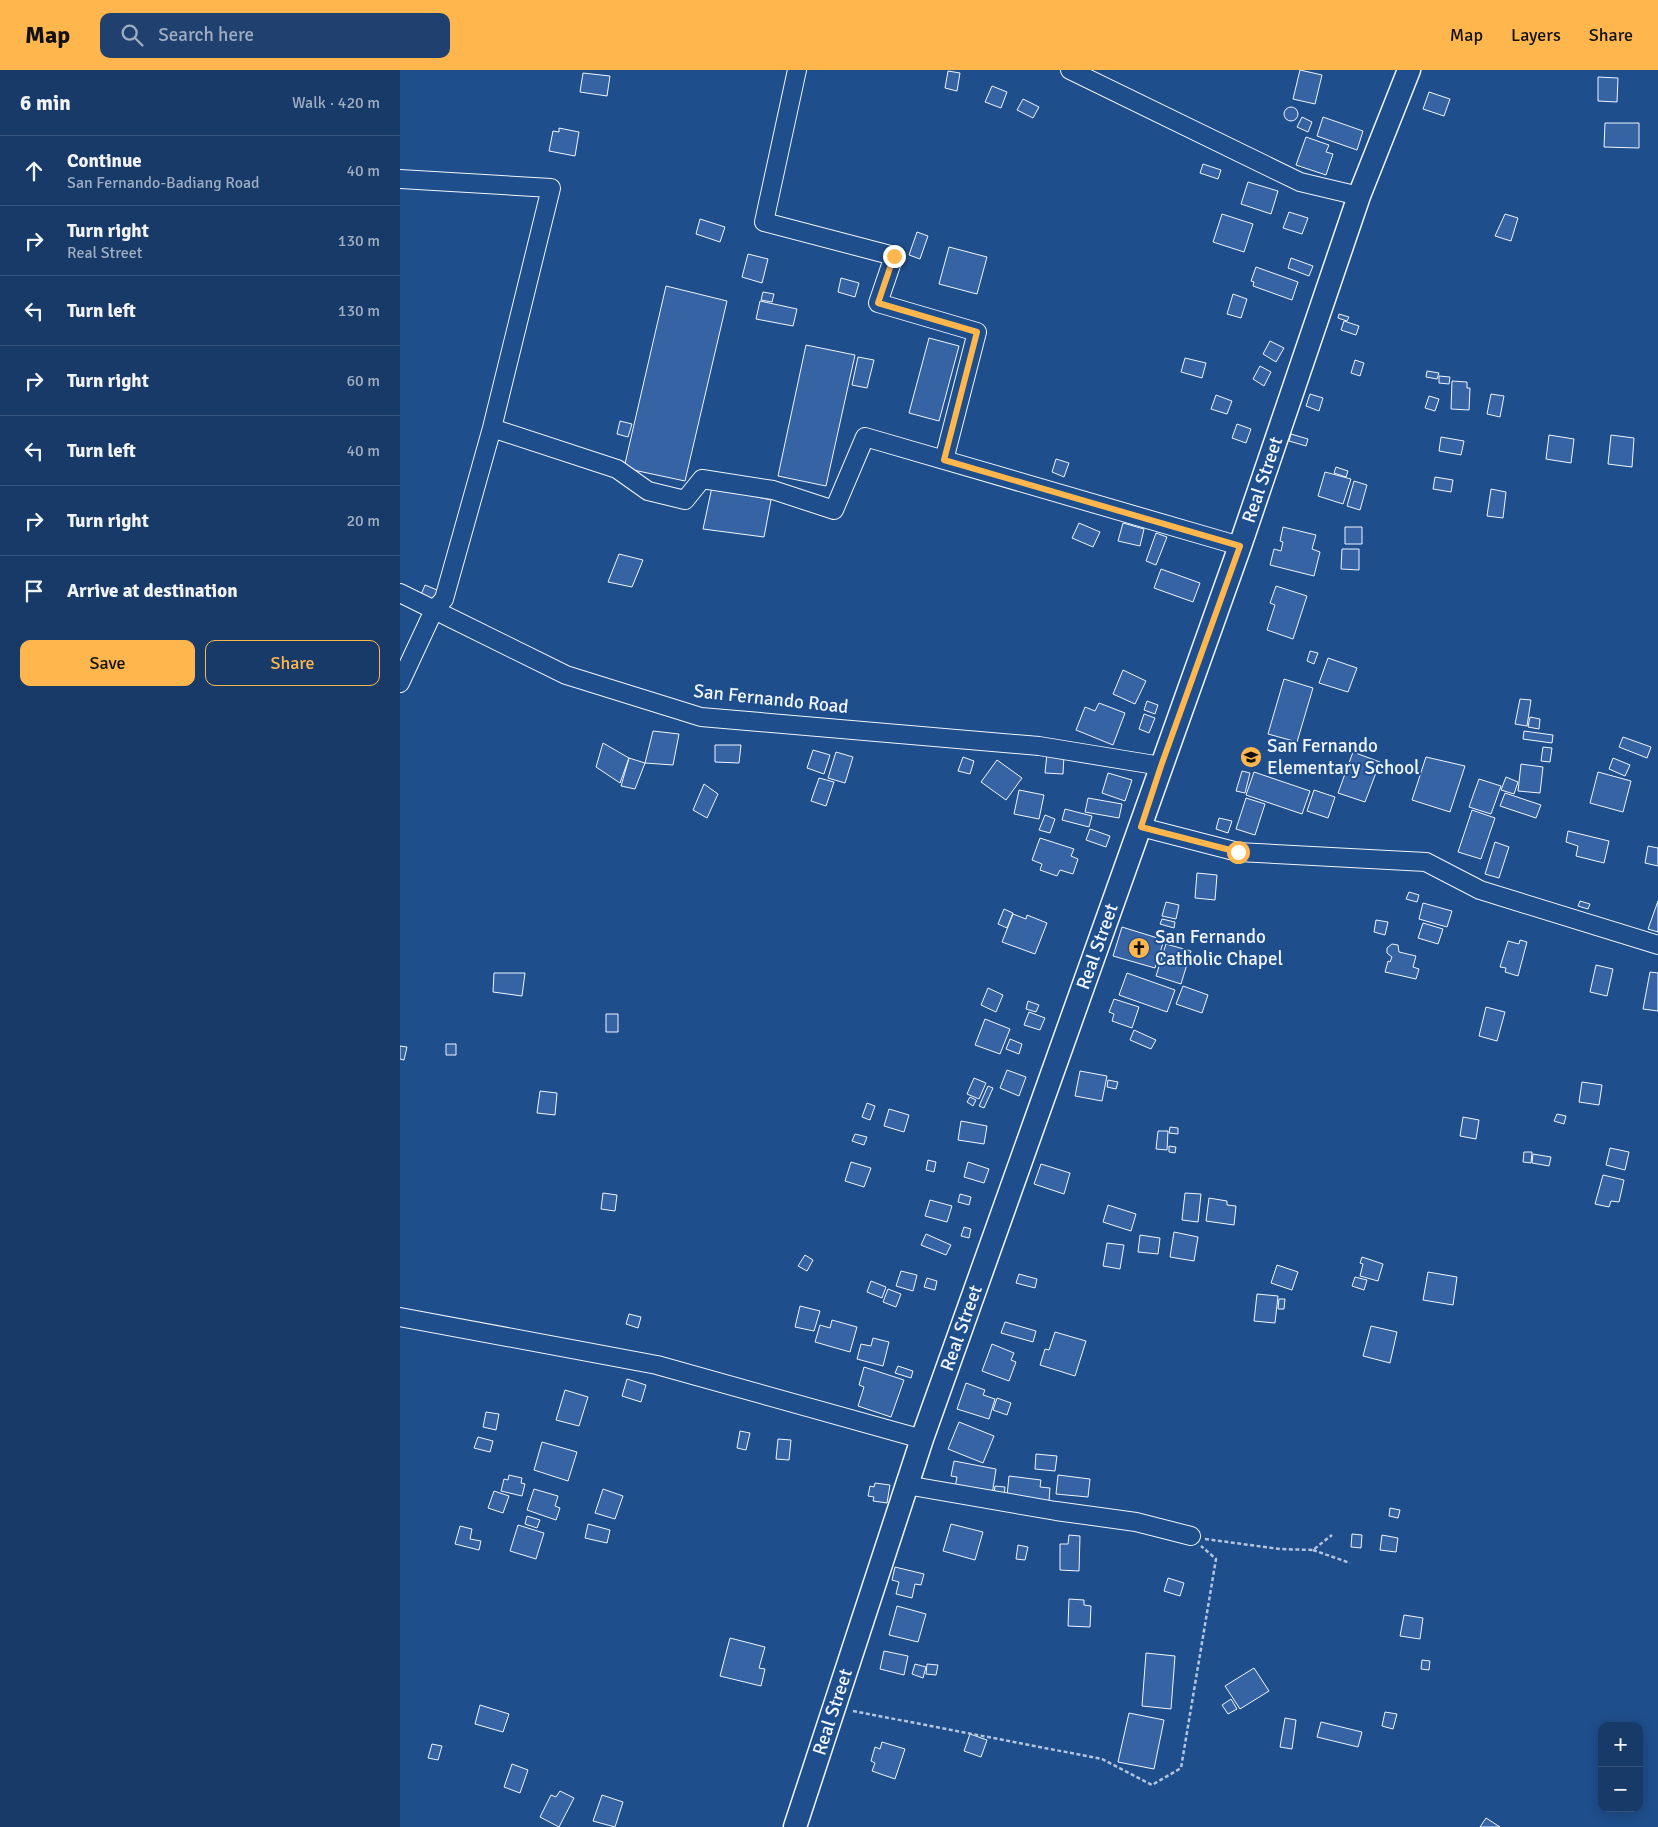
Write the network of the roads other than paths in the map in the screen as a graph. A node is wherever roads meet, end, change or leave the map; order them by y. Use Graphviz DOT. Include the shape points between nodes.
graph roads {
  1 [pos="797,70"];
  2 [pos="1070,70"];
  3 [pos="1409,70"];
  4 [pos="400,179"];
  5 [pos="1359,196"];
  6 [pos="492,428"];
  7 [pos="944,460"];
  8 [pos="1240,546"];
  9 [pos="400,593"];
  10 [pos="434,610"];
  11 [pos="400,683"];
  12 [pos="1161,766"];
  13 [pos="1141,827"];
  14 [pos="1658,945"];
  15 [pos="400,1316"];
  16 [pos="922,1439"];
  17 [pos="906,1485"];
  18 [pos="1191,1536"];
  19 [pos="795,1827"];
  1 -- 7 [label="street" via="764,222 894,256 878,303 977,332"];
  2 -- 5 [label="street" via="1300,182"];
  3 -- 5 [label="main road, Real Street"];
  4 -- 6 [label="street" via="551,188"];
  5 -- 8 [label="main road, Real Street"];
  6 -- 7 [label="street" via="617,469 648,491 685,500 702,479 773,490 834,510 865,437"];
  6 -- 10 [label="street" via="444,600"];
  7 -- 8 [label="street"];
  8 -- 12 [label="main road, Real Street"];
  9 -- 10 [label="street, San Fernando Road"];
  10 -- 11 [label="street"];
  10 -- 12 [label="street, San Fernando Road" via="566,675 701,718 1039,746"];
  12 -- 13 [label="main road, Real Street"];
  13 -- 14 [label="street" via="1238,852 1426,862 1480,890"];
  13 -- 16 [label="main road, Real Street"];
  15 -- 16 [label="street" via="657,1365"];
  16 -- 17 [label="main road, Real Street"];
  17 -- 18 [label="street" via="1056,1512 1136,1522"];
  17 -- 19 [label="main road, Real Street"];
}
